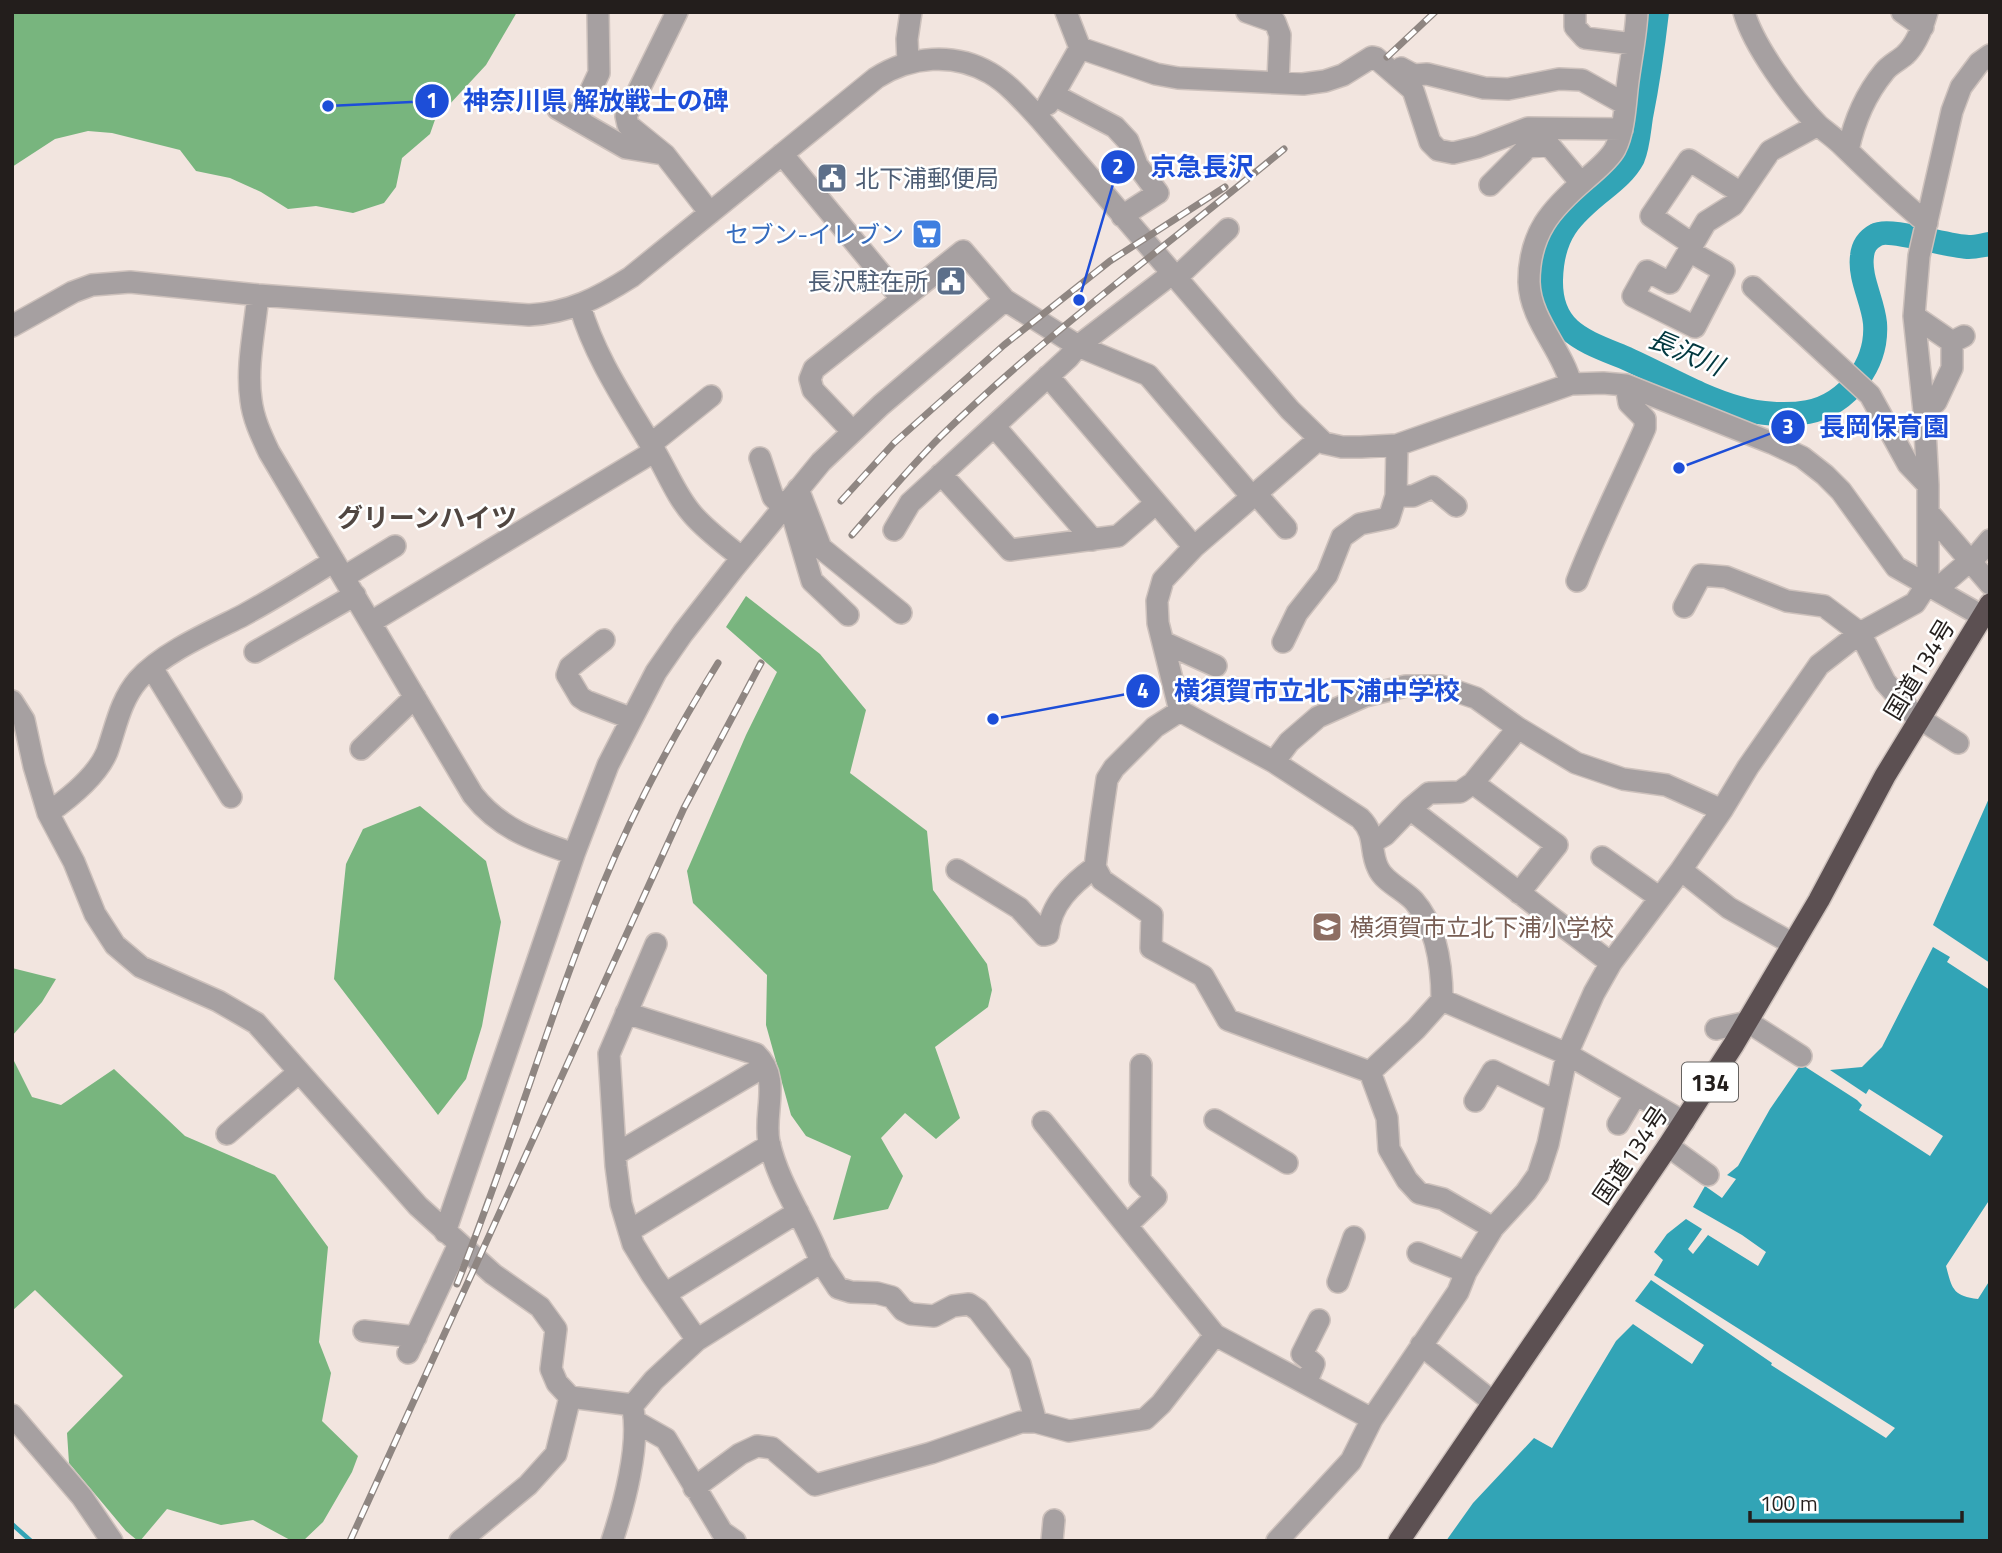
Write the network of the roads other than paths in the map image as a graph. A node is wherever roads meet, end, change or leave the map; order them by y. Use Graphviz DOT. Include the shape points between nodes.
graph roads {
  1 [pos="598,12"];
  2 [pos="677,12"];
  3 [pos="911,12"];
  4 [pos="1066,12"];
  5 [pos="1247,12"];
  6 [pos="1575,12"];
  7 [pos="1637,12"];
  8 [pos="1744,12"];
  9 [pos="1902,12"];
  10 [pos="1925,20"];
  11 [pos="1633,44"];
  12 [pos="1080,48"];
  13 [pos="1990,55"];
  14 [pos="908,62"];
  15 [pos="1393,75"];
  16 [pos="1278,81"];
  17 [pos="1054,95"];
  18 [pos="1625,104"];
  19 [pos="558,109"];
  20 [pos="1039,118"];
  21 [pos="577,120"];
  22 [pos="1818,125"];
  23 [pos="1622,128"];
  24 [pos="1847,150"];
  25 [pos="782,154"];
  26 [pos="665,155"];
  27 [pos="1581,183"];
  28 [pos="1490,185"];
  29 [pos="1741,193"];
  30 [pos="710,213"];
  31 [pos="1122,216"];
  32 [pos="1228,229"];
  33 [pos="1925,229"];
  34 [pos="1691,247"];
  35 [pos="1175,275"];
  36 [pos="1753,287"];
  37 [pos="258,295"];
  38 [pos="901,298"];
  39 [pos="1005,300"];
  40 [pos="580,306"];
  41 [pos="1914,316"];
  42 [pos="12,326"];
  43 [pos="1078,346"];
  44 [pos="1048,376"];
  45 [pos="1571,384"];
  46 [pos="1626,385"];
  47 [pos="711,396"];
  48 [pos="1924,411"];
  49 [pos="994,426"];
  50 [pos="852,431"];
  51 [pos="1319,439"];
  52 [pos="1397,445"];
  53 [pos="653,448"];
  54 [pos="760,458"];
  55 [pos="941,474"];
  56 [pos="1928,485"];
  57 [pos="1255,496"];
  58 [pos="1396,496"];
  59 [pos="790,499"];
  60 [pos="1155,504"];
  61 [pos="1456,506"];
  62 [pos="1928,512"];
  63 [pos="1286,528"];
  64 [pos="894,530"];
  65 [pos="1094,540"];
  66 [pos="1990,540"];
  67 [pos="395,546"];
  68 [pos="1194,547"];
  69 [pos="742,558"];
  70 [pos="1968,561"];
  71 [pos="344,578"];
  72 [pos="1577,581"];
  73 [pos="1990,584"];
  74 [pos="1932,586"];
  75 [pos="1684,607"];
  76 [pos="1986,610"];
  77 [pos="901,613"];
  78 [pos="848,615"];
  79 [pos="371,621"];
  80 [pos="1860,634"];
  81 [pos="604,640"];
  82 [pos="1163,642"];
  83 [pos="1283,642"];
  84 [pos="255,652"];
  85 [pos="1216,666"];
  86 [pos="152,668"];
  87 [pos="415,698"];
  88 [pos="12,701"];
  89 [pos="1180,711"];
  90 [pos="630,718"];
  91 [pos="1920,718"];
  92 [pos="1518,729"];
  93 [pos="1958,743"];
  94 [pos="361,748"];
  95 [pos="1273,762"];
  96 [pos="1473,783"];
  97 [pos="231,797"];
  98 [pos="1410,809"];
  99 [pos="1722,810"];
  100 [pos="48,813"];
  101 [pos="1374,842"];
  102 [pos="574,854"];
  103 [pos="1602,857"];
  104 [pos="1095,867"];
  105 [pos="957,870"];
  106 [pos="1681,870"];
  107 [pos="1519,893"];
  108 [pos="1660,898"];
  109 [pos="656,944"];
  110 [pos="1793,944"];
  111 [pos="1611,963"];
  112 [pos="1442,1000"];
  113 [pos="626,1013"];
  114 [pos="1748,1022"];
  115 [pos="1716,1029"];
  116 [pos="1567,1054"];
  117 [pos="1801,1056"];
  118 [pos="1141,1065"];
  119 [pos="765,1066"];
  120 [pos="299,1072"];
  121 [pos="1370,1072"];
  122 [pos="1636,1094"];
  123 [pos="1475,1101"];
  124 [pos="1557,1102"];
  125 [pos="1215,1120"];
  126 [pos="1042,1122"];
  127 [pos="1684,1122"];
  128 [pos="1618,1124"];
  129 [pos="227,1134"];
  130 [pos="770,1145"];
  131 [pos="1668,1146"];
  132 [pos="616,1154"];
  133 [pos="1287,1163"];
  134 [pos="1708,1175"];
  135 [pos="797,1212"];
  136 [pos="1127,1225"];
  137 [pos="1493,1228"];
  138 [pos="629,1231"];
  139 [pos="1354,1237"];
  140 [pos="452,1238"];
  141 [pos="1418,1253"];
  142 [pos="821,1262"];
  143 [pos="1466,1272"];
  144 [pos="1338,1282"];
  145 [pos="665,1294"];
  146 [pos="1319,1320"];
  147 [pos="364,1331"];
  148 [pos="1215,1335"];
  149 [pos="697,1340"];
  150 [pos="1421,1345"];
  151 [pos="1306,1383"];
  152 [pos="570,1397"];
  153 [pos="1493,1402"];
  154 [pos="634,1413"];
  155 [pos="12,1415"];
  156 [pos="1372,1419"];
  157 [pos="1036,1422"];
  158 [pos="21,1441"];
  159 [pos="694,1488"];
  160 [pos="112,1541"];
  161 [pos="460,1541"];
  162 [pos="612,1541"];
  163 [pos="735,1541"];
  164 [pos="1277,1541"];
  165 [pos="1399,1541"];
  1 -- 21 [label="street" via="599,73"];
  2 -- 26 [label="street" via="626,116 628,125"];
  3 -- 14 [label="street"];
  4 -- 12 [label="street"];
  5 -- 16 [label="street" via="1275,22 1280,35"];
  6 -- 11 [label="street" via="1575,27 1585,38"];
  7 -- 11 [label="street"];
  8 -- 22 [label="street" via="1755,40"];
  9 -- 10 [label="street"];
  10 -- 24 [label="street" via="1908,52 1886,69 1869,93"];
  11 -- 18 [label="street"];
  12 -- 16 [label="street" via="1156,74"];
  12 -- 17 [label="street"];
  13 -- 33 [label="street" via="1961,87 1952,111"];
  14 -- 20 [label="street" via="942,59 968,63 991,73"];
  14 -- 25 [label="street" via="876,78"];
  15 -- 16 [label="street" via="1372,57 1325,81"];
  15 -- 18 [label="street" via="1401,68 1414,75 1508,89 1570,78"];
  15 -- 23 [label="street" via="1413,90 1430,142 1438,150 1453,153 1478,147 1528,128"];
  17 -- 20 [label="street"];
  17 -- 31 [label="street" via="1115,127 1158,193"];
  18 -- 23 [label="street"];
  19 -- 21 [label="street"];
  20 -- 31 [label="street"];
  21 -- 26 [label="street" via="626,148"];
  22 -- 24 [label="street"];
  22 -- 29 [label="street" via="1770,151"];
  23 -- 27 [label="street" via="1614,150"];
  24 -- 33 [label="street"];
  25 -- 30 [label="street"];
  25 -- 38 [label="street"];
  26 -- 30 [label="street"];
  27 -- 28 [label="street" via="1549,145 1528,147"];
  27 -- 45 [label="street" via="1543,222 1532,248 1529,284 1540,322 1565,364"];
  29 -- 34 [label="street" via="1733,205 1706,222"];
  29 -- 34 [label="street" via="1689,160 1651,216"];
  30 -- 40 [label="street" via="631,277"];
  31 -- 35 [label="street"];
  32 -- 35 [label="street"];
  33 -- 41 [label="street"];
  34 -- 34 [label="street" via="1670,283 1647,271 1633,296 1695,327 1724,271"];
  35 -- 43 [label="street"];
  35 -- 51 [label="street"];
  36 -- 56 [label="street" via="1870,395 1908,464"];
  37 -- 40 [label="street" via="529,315"];
  37 -- 42 [label="street" via="109,283 72,292"];
  37 -- 71 [label="street" via="250,379 254,414 269,452"];
  38 -- 39 [label="street" via="963,251"];
  38 -- 50 [label="street" via="814,369 810,379 813,390"];
  39 -- 43 [label="street"];
  39 -- 50 [label="street"];
  40 -- 53 [label="street" via="586,329"];
  41 -- 48 [label="street"];
  41 -- 48 [label="street" via="1958,339 1952,368 1936,402"];
  43 -- 44 [label="street"];
  43 -- 57 [label="street" via="1148,375"];
  44 -- 49 [label="street"];
  44 -- 60 [label="street"];
  45 -- 46 [label="street"];
  45 -- 52 [label="street"];
  46 -- 72 [label="street" via="1629,403 1645,419 1645,428"];
  46 -- 74 [label="street" via="1802,457 1841,491 1896,567"];
  47 -- 53 [label="street"];
  48 -- 56 [label="street"];
  49 -- 55 [label="street"];
  49 -- 65 [label="street"];
  50 -- 59 [label="street"];
  51 -- 52 [label="street" via="1342,447"];
  51 -- 57 [label="street"];
  52 -- 58 [label="street"];
  53 -- 69 [label="street" via="683,503"];
  53 -- 79 [label="street"];
  54 -- 59 [label="street" via="773,497"];
  55 -- 64 [label="street" via="909,503"];
  55 -- 65 [label="street" via="1010,550"];
  56 -- 62 [label="street"];
  57 -- 63 [label="street"];
  57 -- 68 [label="street"];
  58 -- 61 [label="street" via="1413,496 1433,487"];
  58 -- 83 [label="street" via="1389,518 1360,524 1342,537 1327,575 1297,613"];
  59 -- 69 [label="street"];
  59 -- 77 [label="street" via="821,548"];
  59 -- 78 [label="street" via="812,581"];
  60 -- 65 [label="street" via="1118,536"];
  60 -- 68 [label="street"];
  62 -- 70 [label="street"];
  62 -- 74 [label="street"];
  66 -- 70 [label="street"];
  67 -- 71 [label="street"];
  68 -- 82 [label="street" via="1163,580 1157,601"];
  69 -- 90 [label="street" via="676,642"];
  70 -- 73 [label="street"];
  70 -- 74 [label="street"];
  71 -- 79 [label="street"];
  71 -- 84 [label="street"];
  71 -- 86 [label="street" via="287,590"];
  74 -- 76 [label="street"];
  74 -- 80 [label="street" via="1915,603"];
  75 -- 80 [label="street" via="1701,575 1726,577 1787,601 1824,606"];
  76 -- 91 [label="highway, 国道134号 / 134"];
  79 -- 87 [label="street"];
  80 -- 91 [label="street" via="1885,682"];
  80 -- 99 [label="street" via="1819,665"];
  81 -- 90 [label="street" via="570,667 567,675 580,697"];
  82 -- 85 [label="street"];
  82 -- 89 [label="street"];
  86 -- 97 [label="street"];
  86 -- 100 [label="street" via="129,692 106,755 76,794"];
  87 -- 94 [label="street"];
  87 -- 102 [label="street" via="484,809 507,827"];
  88 -- 100 [label="street" via="24,720"];
  89 -- 95 [label="street"];
  89 -- 104 [label="street" via="1127,752 1107,779"];
  90 -- 102 [label="street"];
  91 -- 93 [label="street"];
  91 -- 110 [label="highway, 国道134号 / 134"];
  92 -- 95 [label="street" via="1476,698 1441,686 1406,686 1365,696 1318,717"];
  92 -- 96 [label="street"];
  92 -- 99 [label="street" via="1576,763 1623,779 1666,785"];
  95 -- 101 [label="street" via="1360,818"];
  96 -- 98 [label="street" via="1460,792 1429,793"];
  96 -- 107 [label="street" via="1557,845"];
  98 -- 101 [label="street"];
  98 -- 107 [label="street"];
  99 -- 106 [label="street"];
  100 -- 120 [label="street" via="95,914 115,945 141,967 256,1023"];
  101 -- 112 [label="street" via="1378,871 1415,902 1432,930"];
  102 -- 140 [label="street"];
  103 -- 108 [label="street"];
  104 -- 105 [label="street" via="1071,885 1044,935 1019,908"];
  104 -- 121 [label="street" via="1102,880 1152,915 1151,948 1203,976 1228,1020"];
  106 -- 108 [label="street"];
  106 -- 110 [label="street" via="1729,908"];
  107 -- 111 [label="street"];
  108 -- 111 [label="street"];
  109 -- 113 [label="street"];
  110 -- 114 [label="highway, 国道134号 / 134"];
  111 -- 116 [label="street"];
  112 -- 116 [label="street"];
  112 -- 121 [label="street"];
  113 -- 119 [label="street" via="756,1054"];
  113 -- 132 [label="street" via="609,1054"];
  114 -- 115 [label="street"];
  114 -- 117 [label="street"];
  114 -- 127 [label="highway, 国道134号 / 134"];
  116 -- 122 [label="street"];
  116 -- 124 [label="street"];
  118 -- 136 [label="street" via="1140,1180 1156,1197"];
  119 -- 130 [label="street" via="770,1080"];
  119 -- 132 [label="street"];
  120 -- 129 [label="street"];
  120 -- 140 [label="street"];
  121 -- 137 [label="street" via="1387,1118 1389,1149 1407,1181 1419,1193 1443,1199"];
  122 -- 127 [label="street"];
  122 -- 128 [label="street"];
  123 -- 124 [label="street" via="1493,1071"];
  124 -- 137 [label="street" via="1538,1175"];
  125 -- 133 [label="street"];
  126 -- 136 [label="street"];
  127 -- 131 [label="highway, 国道134号 / 134"];
  130 -- 135 [label="street"];
  130 -- 138 [label="street"];
  131 -- 134 [label="street"];
  131 -- 153 [label="highway, 国道134号 / 134"];
  132 -- 138 [label="street"];
  135 -- 142 [label="street"];
  135 -- 145 [label="street"];
  136 -- 148 [label="street"];
  137 -- 143 [label="street"];
  138 -- 145 [label="street"];
  139 -- 144 [label="street"];
  140 -- 147 [label="street" via="412,1345"];
  140 -- 152 [label="street" via="550,1319 556,1329 551,1369"];
  141 -- 143 [label="street"];
  142 -- 149 [label="street"];
  142 -- 157 [label="street" via="838,1288 892,1297 911,1314 934,1316 969,1304 978,1310 1020,1364"];
  143 -- 150 [label="street" via="1458,1292"];
  145 -- 149 [label="street"];
  146 -- 151 [label="street" via="1302,1354 1314,1364"];
  148 -- 151 [label="street"];
  148 -- 157 [label="street" via="1145,1419 1069,1431"];
  149 -- 154 [label="street" via="654,1380"];
  150 -- 153 [label="street"];
  150 -- 156 [label="street"];
  151 -- 156 [label="street"];
  152 -- 154 [label="street"];
  152 -- 161 [label="street" via="556,1454 528,1485"];
  153 -- 165 [label="highway, 国道134号 / 134"];
  154 -- 159 [label="street" via="666,1438"];
  154 -- 162 [label="street" via="631,1471"];
  155 -- 158 [label="street"];
  156 -- 164 [label="street" via="1351,1461"];
  157 -- 159 [label="street" via="1021,1422 815,1485 772,1448 757,1446"];
  158 -- 160 [label="street" via="82,1497"];
  159 -- 163 [label="street" via="722,1532"];
}
